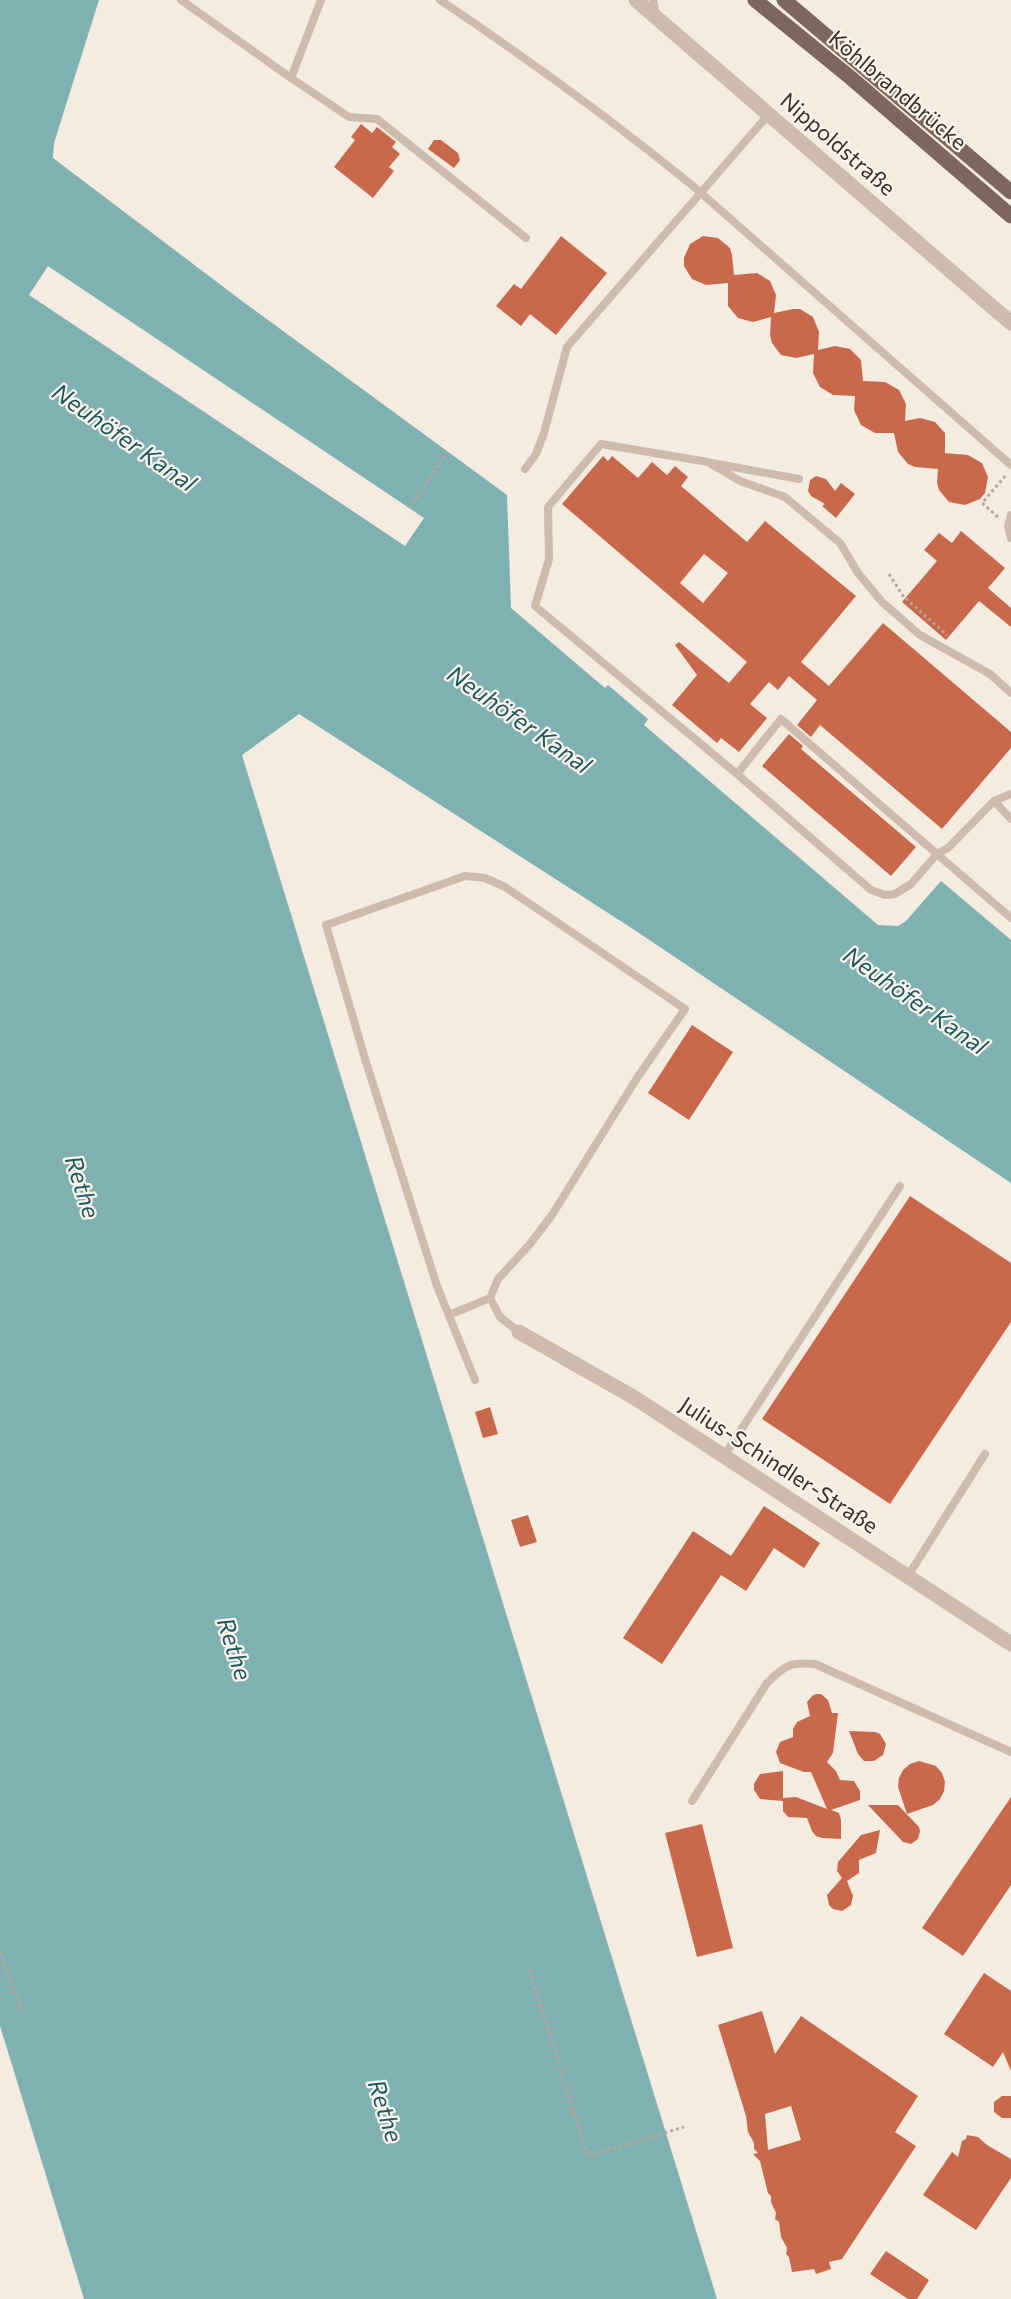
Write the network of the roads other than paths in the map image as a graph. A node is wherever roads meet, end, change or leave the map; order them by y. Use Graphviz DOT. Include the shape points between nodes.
graph roads {
  1 [pos="181,0"];
  2 [pos="321,0"];
  3 [pos="440,0"];
  4 [pos="636,0"];
  5 [pos="653,0"];
  6 [pos="755,0"];
  7 [pos="784,0"];
  8 [pos="657,17"];
  9 [pos="291,78"];
  10 [pos="769,114"];
  11 [pos="1011,192"];
  12 [pos="701,193"];
  13 [pos="1011,216"];
  14 [pos="526,238"];
  15 [pos="1011,323"];
  16 [pos="708,462"];
  17 [pos="1011,465"];
  18 [pos="525,469"];
  19 [pos="800,479"];
  20 [pos="1011,515"];
  21 [pos="1011,538"];
  22 [pos="1011,693"];
  23 [pos="737,774"];
  24 [pos="1011,795"];
  25 [pos="994,801"];
  26 [pos="1011,819"];
  27 [pos="937,854"];
  28 [pos="1011,918"];
  29 [pos="900,1186"];
  30 [pos="490,1298"];
  31 [pos="449,1316"];
  32 [pos="519,1332"];
  33 [pos="475,1380"];
  34 [pos="985,1454"];
  35 [pos="724,1456"];
  36 [pos="908,1576"];
  37 [pos="1011,1644"];
  38 [pos="1011,1752"];
  39 [pos="692,1801"];
  1 -- 9 [label="lane"];
  2 -- 9 [label="lane"];
  3 -- 12 [label="lane" via="571,90"];
  4 -- 8 [label="street, Nippoldstraße"];
  5 -- 8 [label="lane"];
  6 -- 13 [label="main road, Köhlbrandbrücke"];
  7 -- 11 [label="main road, Köhlbrandbrücke"];
  8 -- 10 [label="street, Nippoldstraße"];
  9 -- 14 [label="lane" via="349,117 377,119"];
  10 -- 12 [label="lane"];
  10 -- 15 [label="street, Nippoldstraße"];
  12 -- 17 [label="lane"];
  12 -- 18 [label="lane" via="567,347 537,454"];
  16 -- 19 [label="lane"];
  16 -- 22 [label="lane" via="740,481 785,497 840,543 882,602 913,629 990,674"];
  16 -- 23 [label="lane" via="601,444 548,507 549,559 535,606"];
  20 -- 21 [label="lane"];
  23 -- 27 [label="lane" via="872,890 895,894 911,884"];
  23 -- 27 [label="lane" via="782,719"];
  24 -- 25 [label="lane"];
  25 -- 26 [label="lane"];
  25 -- 27 [label="lane" via="948,848"];
  27 -- 28 [label="lane"];
  29 -- 35 [label="lane"];
  30 -- 31 [label="lane"];
  30 -- 31 [label="lane" via="498,1279 552,1215 685,1009 504,887 485,878 465,876 326,925 429,1264"];
  30 -- 32 [label="lane" via="500,1317"];
  31 -- 33 [label="lane"];
  32 -- 35 [label="street, Julius-Schindler-Straße" via="635,1398"];
  34 -- 36 [label="lane"];
  35 -- 36 [label="street, Julius-Schindler-Straße"];
  36 -- 37 [label="street, Julius-Schindler-Straße"];
  38 -- 39 [label="lane" via="815,1664 794,1663 767,1683"];
}
